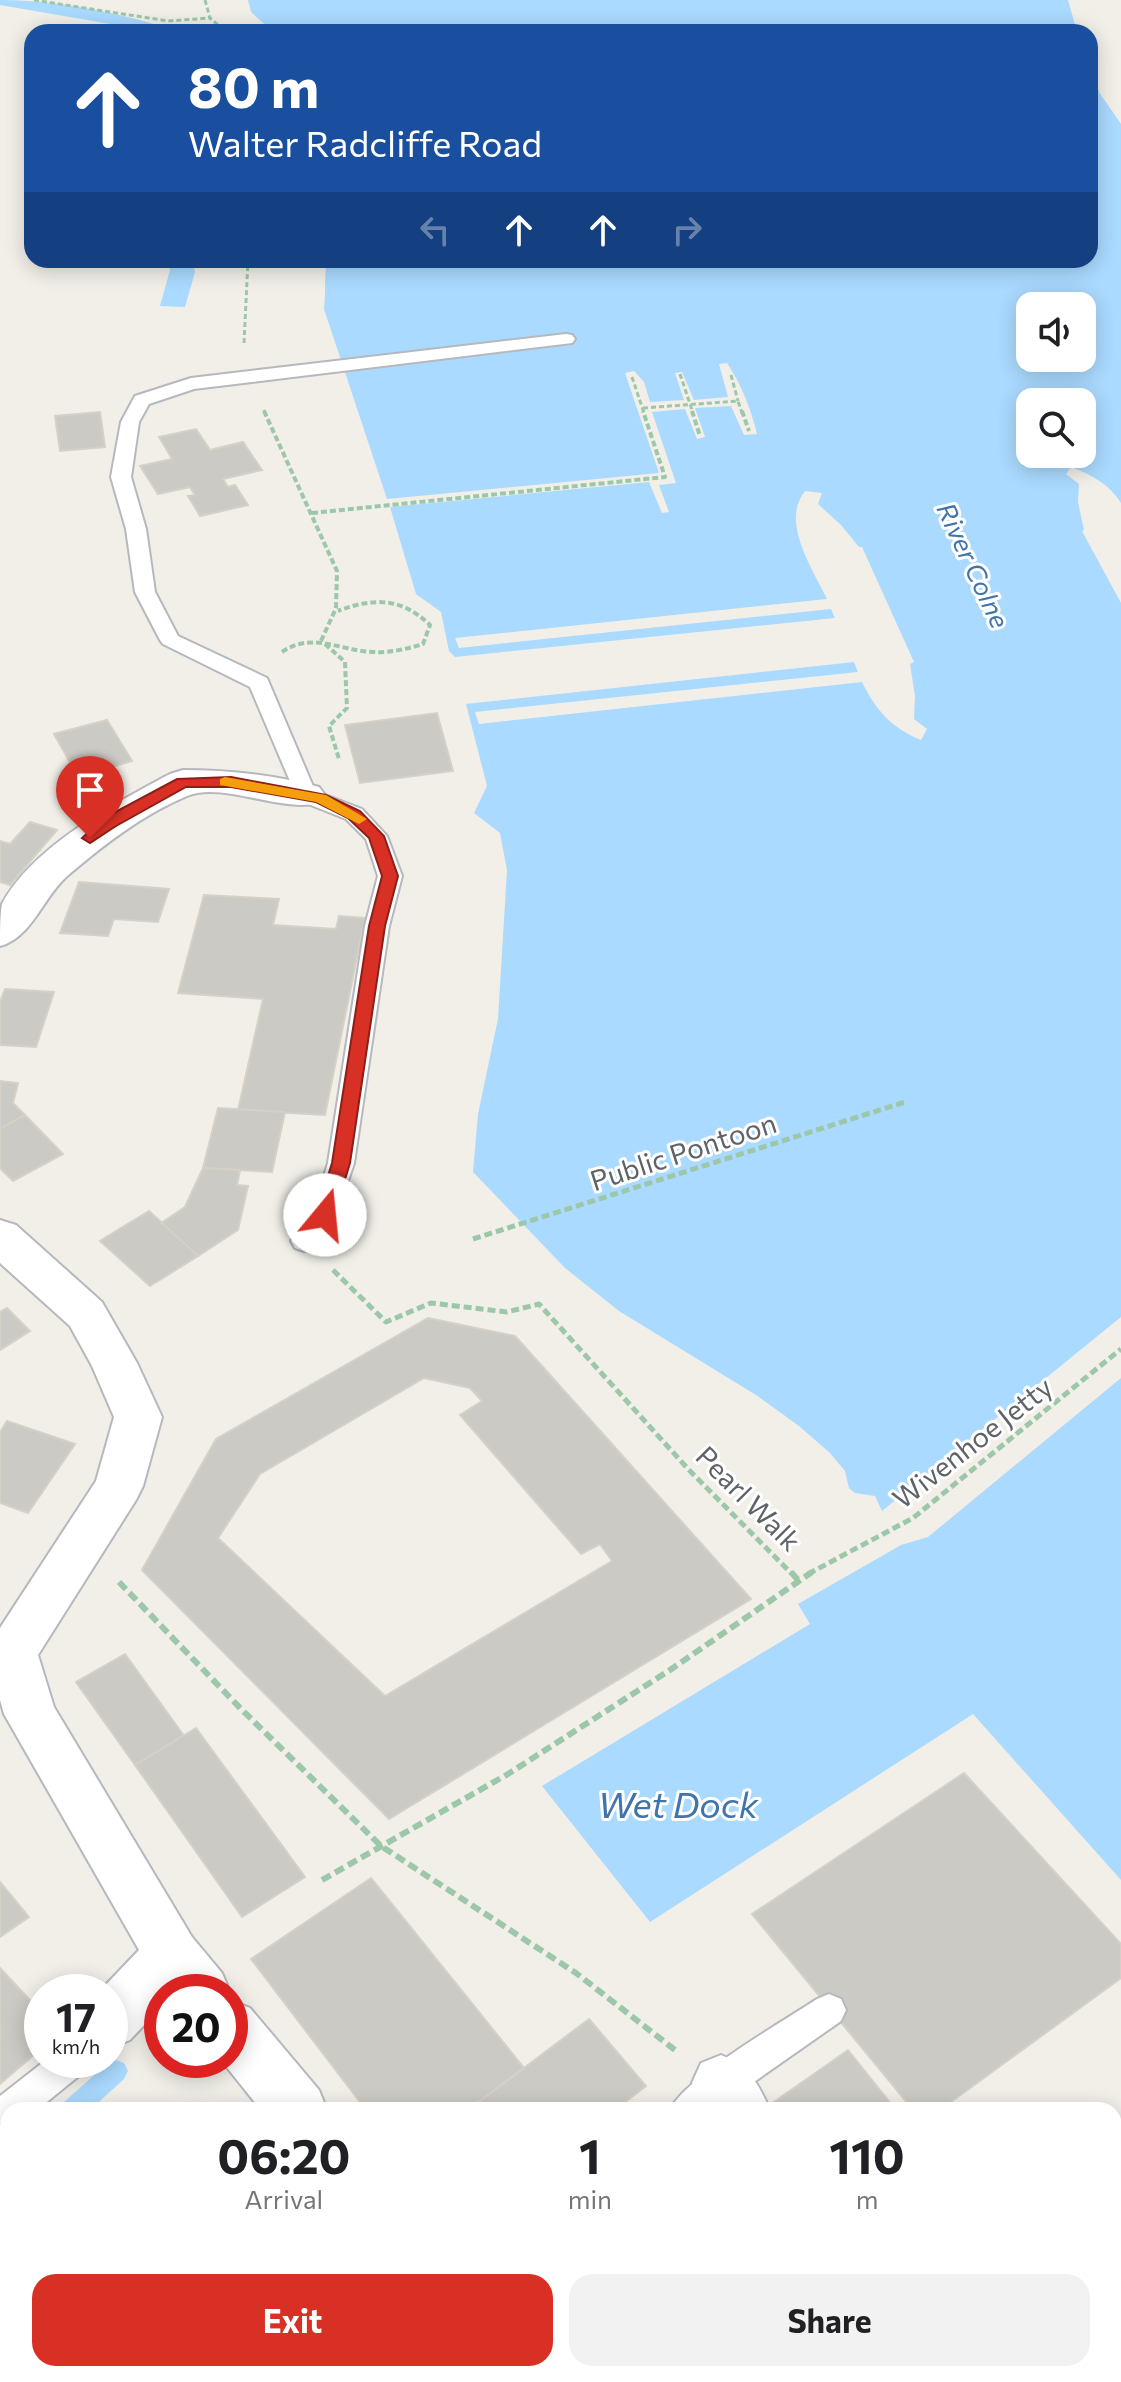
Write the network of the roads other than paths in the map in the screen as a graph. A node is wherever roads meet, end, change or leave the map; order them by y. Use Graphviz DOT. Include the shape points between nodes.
graph roads {
  1 [pos="566,339"];
  2 [pos="306,795"];
  3 [pos="0,933"];
  4 [pos="0,1237"];
  5 [pos="304,1241"];
  6 [pos="187,1974"];
  7 [pos="829,2010"];
  8 [pos="248,2049"];
  9 [pos="50,2078"];
  10 [pos="716,2101"];
  11 [pos="20,2102"];
  12 [pos="291,2102"];
  1 -- 2 [label="lane" via="191,384 142,400 130,422 121,477 136,529 145,592 170,640 259,683"];
  2 -- 3 [label="street" via="231,782 183,782 110,822 49,871"];
  2 -- 5 [label="lane" via="354,814 376,836 390,876 377,926 341,1163 325,1215"];
  4 -- 6 [label="street" via="86,1314 138,1417 119,1486 12,1653 30,1714"];
  7 -- 10 [label="lane"];
  8 -- 12 [label="street"];
  9 -- 11 [label="lane"];
}
